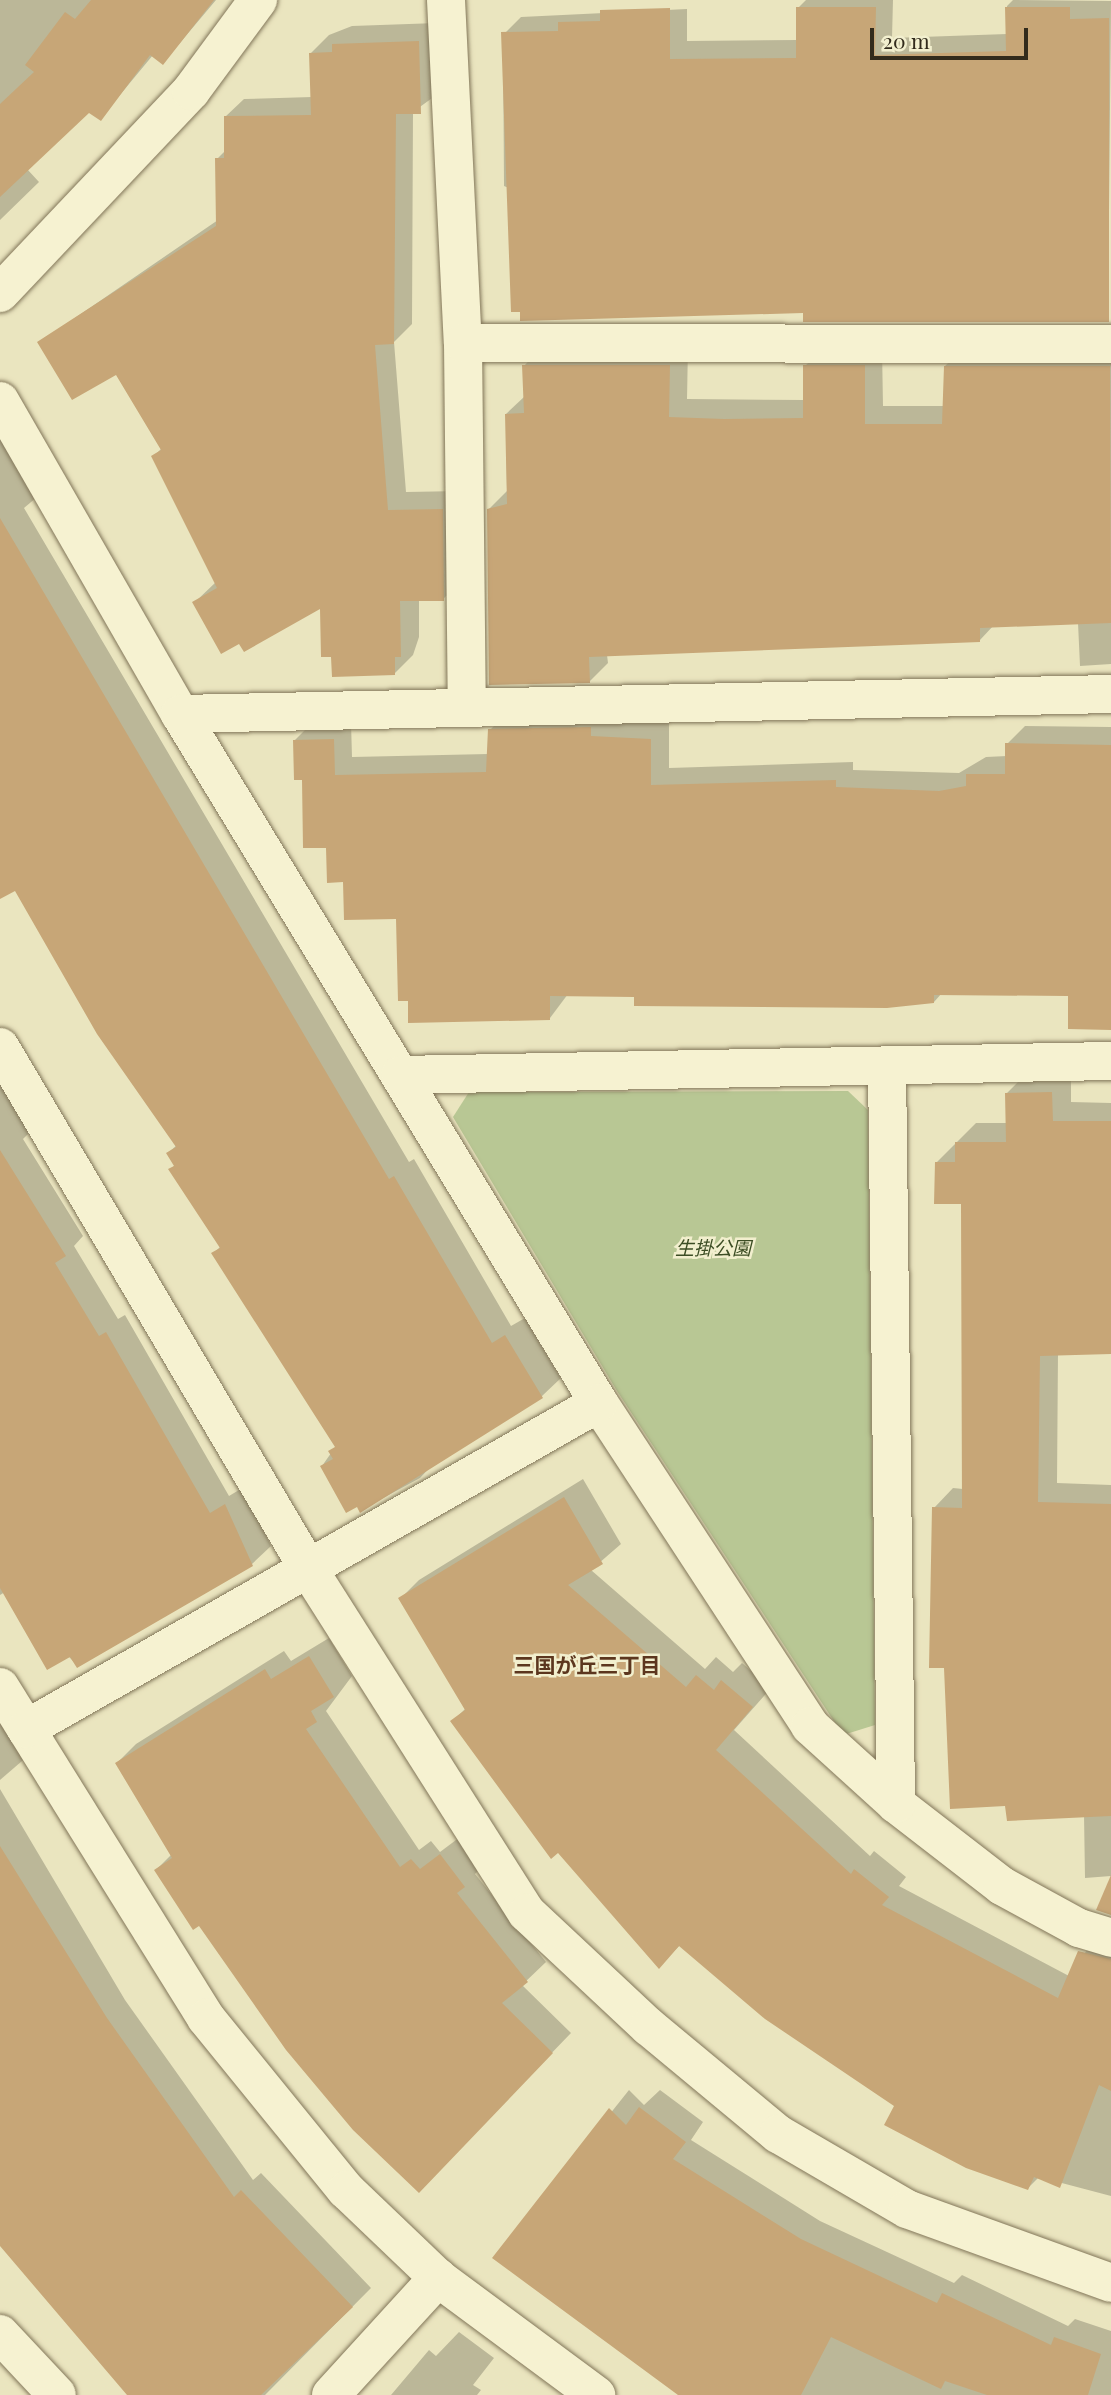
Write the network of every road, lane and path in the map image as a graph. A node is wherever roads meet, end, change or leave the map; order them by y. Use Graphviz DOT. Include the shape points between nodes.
graph roads {
  1 [pos="258,0"];
  2 [pos="446,0"];
  3 [pos="0,293"];
  4 [pos="463,343"];
  5 [pos="1111,344"];
  6 [pos="0,401"];
  7 [pos="1111,694"];
  8 [pos="467,708"];
  9 [pos="180,714"];
  10 [pos="0,1047"];
  11 [pos="1111,1060"];
  12 [pos="887,1065"];
  13 [pos="400,1075"];
  14 [pos="599,1403"];
  15 [pos="309,1570"];
  16 [pos="0,1687"];
  17 [pos="26,1729"];
  18 [pos="896,1804"];
  19 [pos="1111,1938"];
  20 [pos="438,2278"];
  21 [pos="1111,2283"];
  22 [pos="0,2334"];
  23 [pos="36,2388"];
  24 [pos="331,2395"];
  25 [pos="596,2395"];
  1 -- 3 [label="street" via="191,91"];
  2 -- 4 [label="street"];
  4 -- 5 [label="street"];
  4 -- 8 [label="street"];
  6 -- 9 [label="street"];
  7 -- 8 [label="street"];
  8 -- 9 [label="street"];
  9 -- 13 [label="street"];
  10 -- 15 [label="street"];
  11 -- 12 [label="street"];
  12 -- 13 [label="street"];
  12 -- 18 [label="street"];
  13 -- 14 [label="street"];
  14 -- 15 [label="street"];
  14 -- 18 [label="street" via="810,1726"];
  15 -- 17 [label="street"];
  15 -- 21 [label="street" via="527,1913 649,2027 778,2134 907,2209"];
  16 -- 17 [label="street"];
  17 -- 20 [label="street" via="206,2018 346,2190"];
  18 -- 19 [label="street" via="1002,1886 1079,1928"];
  20 -- 24 [label="street"];
  20 -- 25 [label="street"];
  22 -- 23 [label="street"];
}
